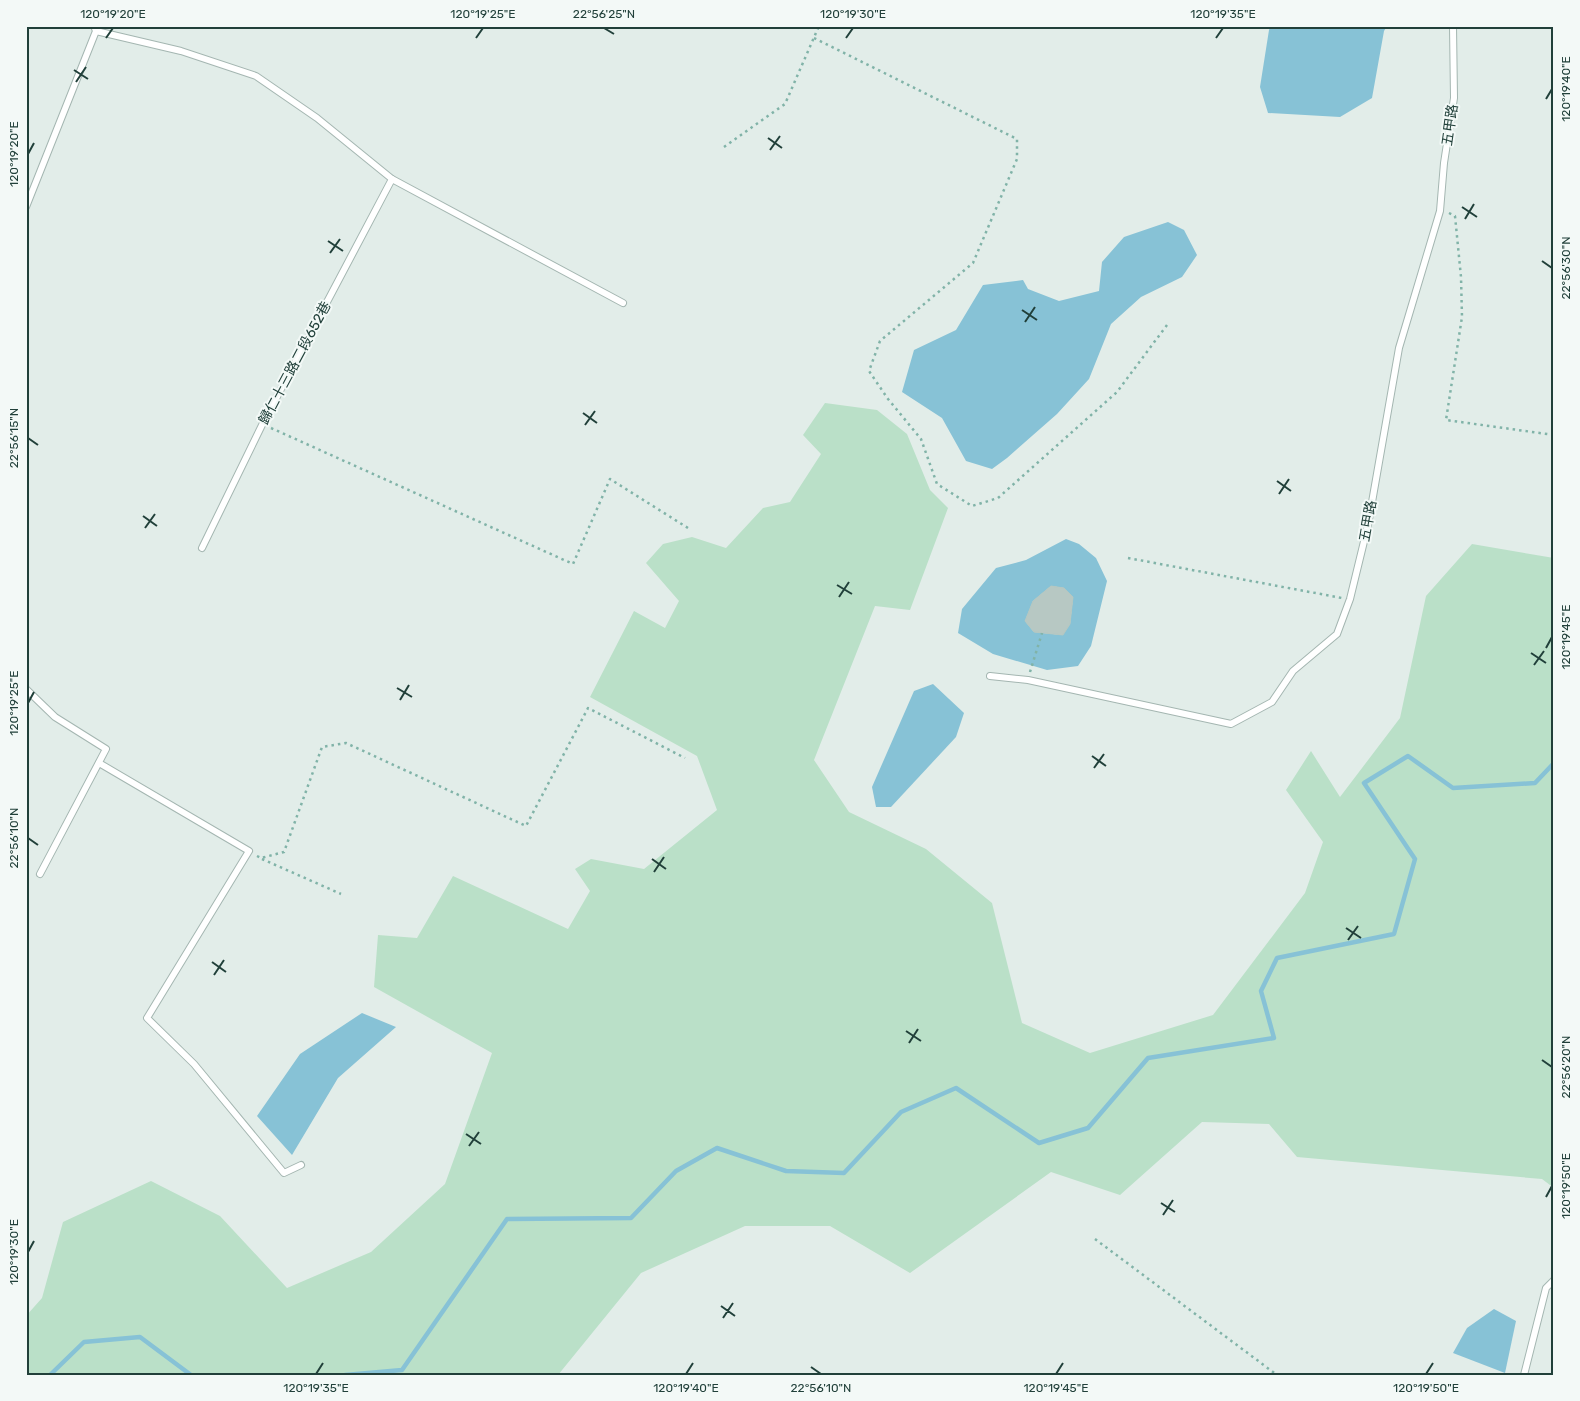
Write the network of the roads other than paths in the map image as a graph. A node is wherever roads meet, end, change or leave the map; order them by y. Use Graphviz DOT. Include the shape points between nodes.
graph roads {
  1 [pos="1453,26"];
  2 [pos="95,29"];
  3 [pos="392,179"];
  4 [pos="26,207"];
  5 [pos="623,303"];
  6 [pos="202,548"];
  7 [pos="990,676"];
  8 [pos="26,690"];
  9 [pos="99,763"];
  10 [pos="40,874"];
  11 [pos="301,1165"];
  12 [pos="1554,1280"];
  13 [pos="1524,1375"];
  1 -- 7 [label="lane, 五甲路" via="1454,98 1440,211 1398,348 1368,525 1350,599 1337,634 1293,671 1272,702 1231,724 1028,680"];
  2 -- 3 [label="lane" via="181,51 256,76 317,118"];
  2 -- 4 [label="lane"];
  3 -- 5 [label="lane"];
  3 -- 6 [label="lane, 歸仁十三路二段652巷" via="262,425"];
  8 -- 9 [label="lane" via="55,717 106,749"];
  9 -- 10 [label="lane"];
  9 -- 11 [label="lane" via="249,851 147,1018 194,1064 284,1173"];
  12 -- 13 [label="lane" via="1546,1288"];
}
